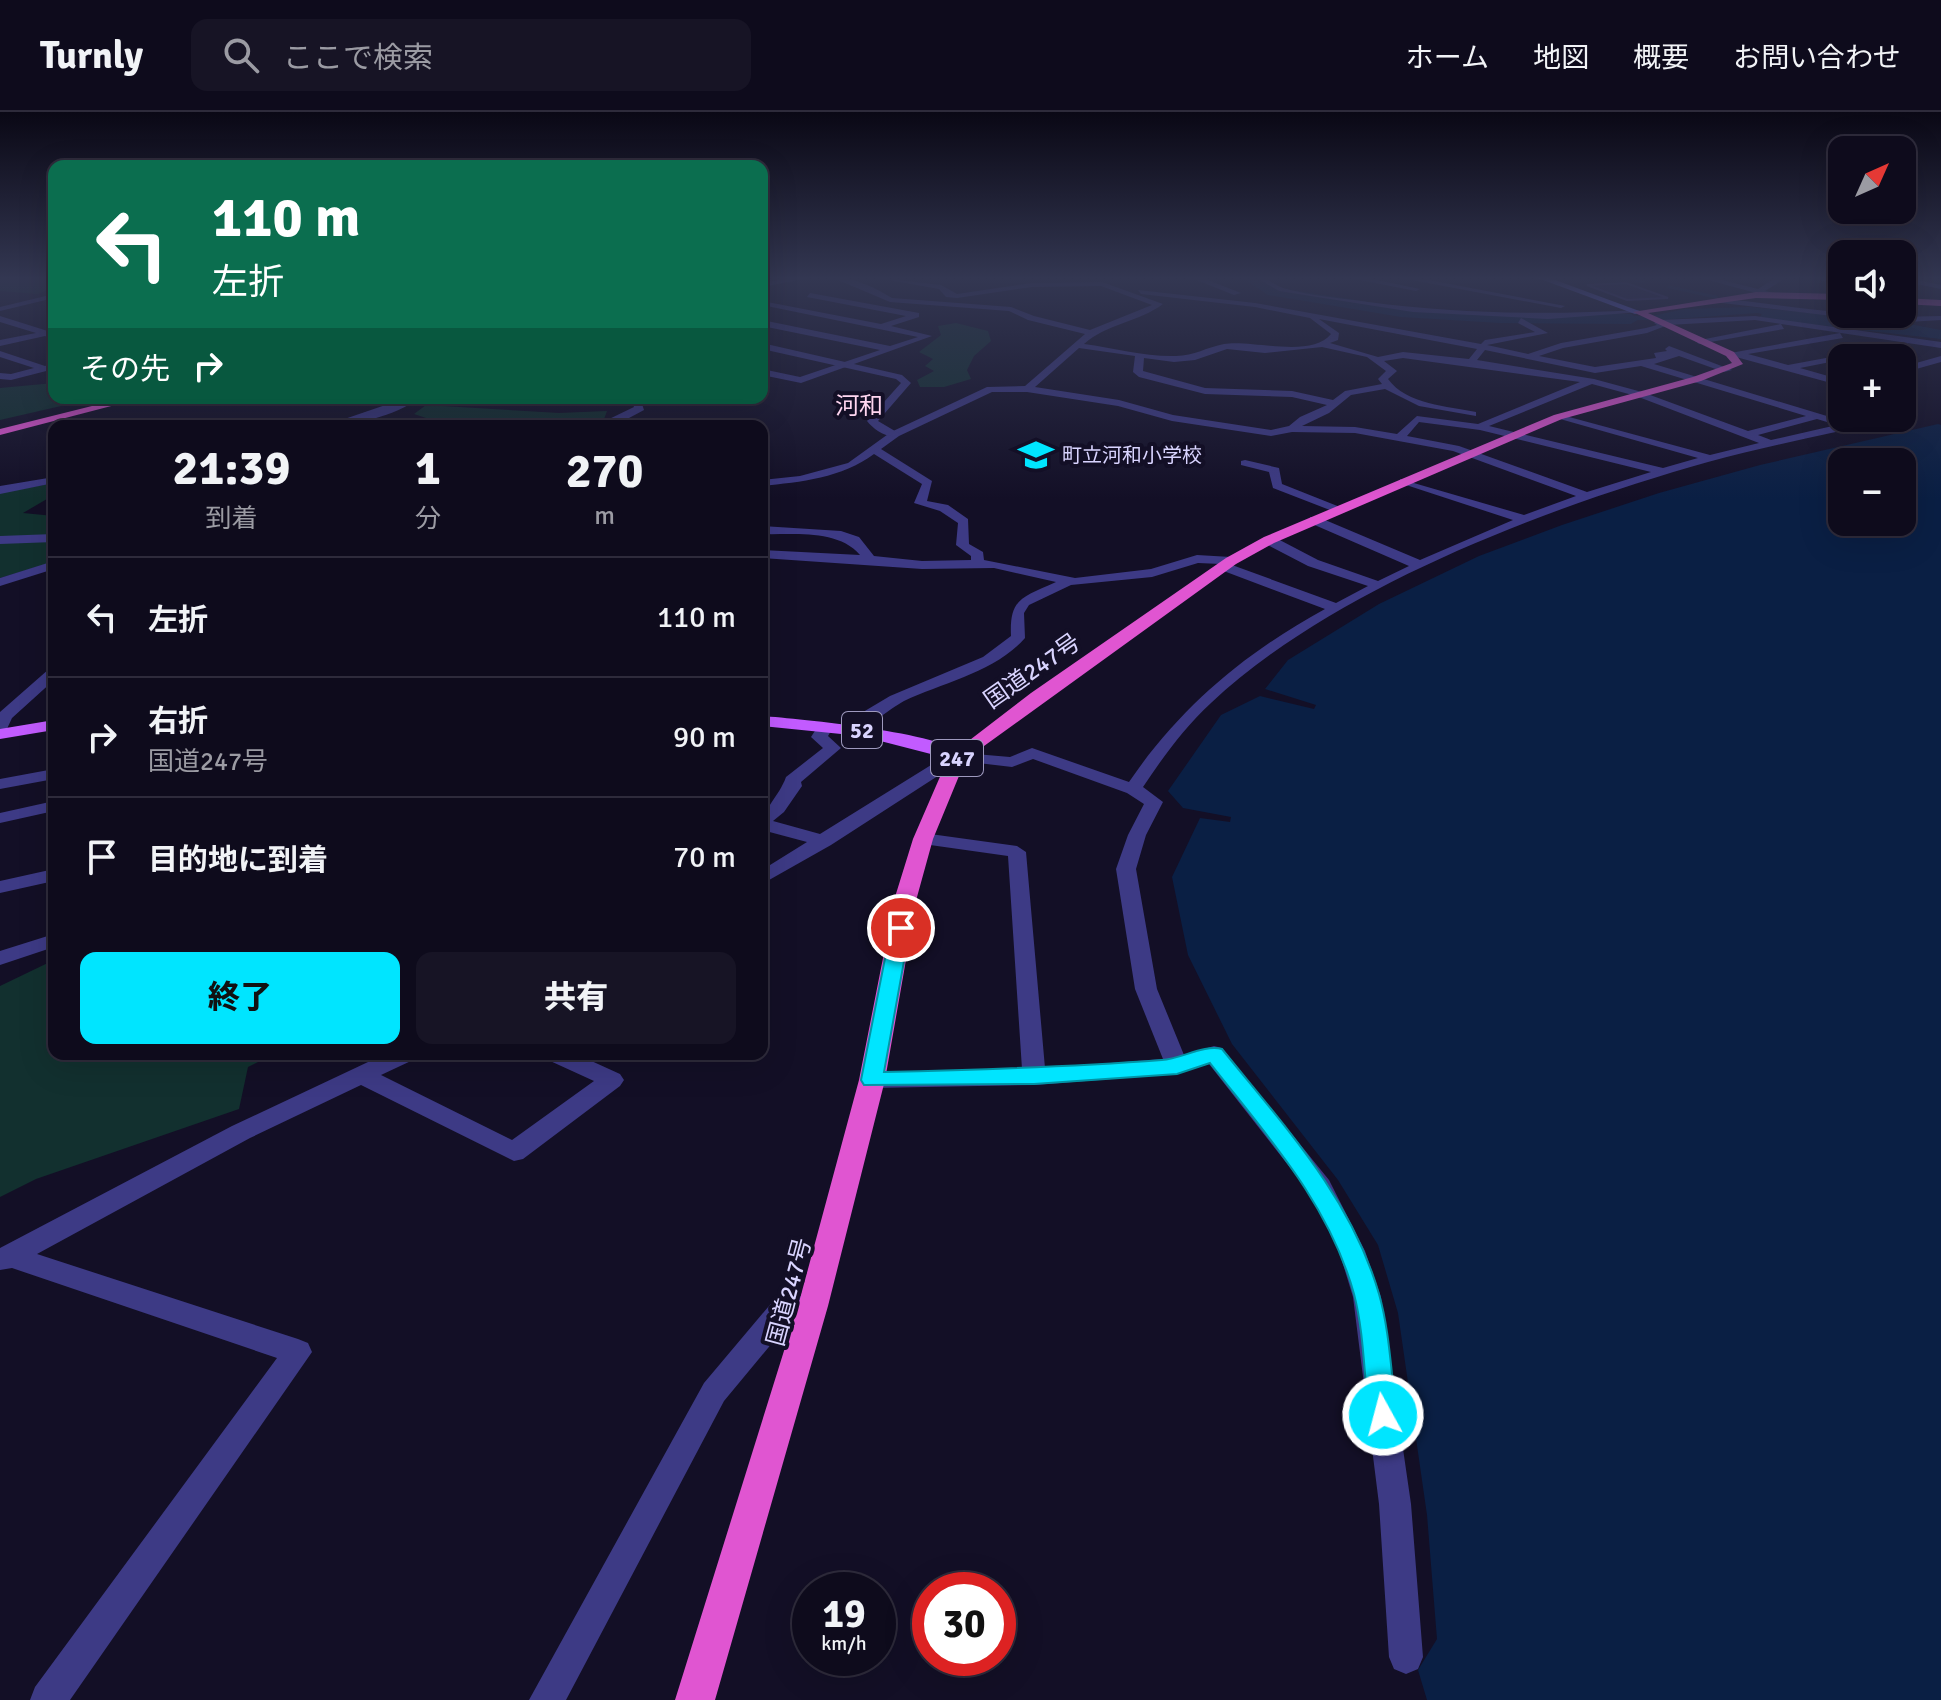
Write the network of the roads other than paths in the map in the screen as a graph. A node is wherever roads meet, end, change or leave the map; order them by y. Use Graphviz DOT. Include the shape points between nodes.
graph roads {
  1 [pos="786,351"];
  2 [pos="884,351"];
  3 [pos="1068,351"];
  4 [pos="1111,351"];
  5 [pos="1212,351"];
  6 [pos="1350,351"];
  7 [pos="1477,351"];
  8 [pos="1505,351"];
  9 [pos="1542,351"];
  10 [pos="1675,351"];
  11 [pos="1717,351"];
  12 [pos="1766,351"];
  13 [pos="1804,351"];
  14 [pos="1680,353"];
  15 [pos="0,354"];
  16 [pos="1140,356"];
  17 [pos="1529,356"];
  18 [pos="1828,357"];
  19 [pos="1379,359"];
  20 [pos="1941,359"];
  21 [pos="1732,360"];
  22 [pos="1471,362"];
  23 [pos="1638,362"];
  24 [pos="1828,362"];
  25 [pos="1916,362"];
  26 [pos="848,364"];
  27 [pos="1922,364"];
  28 [pos="1916,366"];
  29 [pos="48,367"];
  30 [pos="1587,367"];
  31 [pos="1786,368"];
  32 [pos="1518,369"];
  33 [pos="768,373"];
  34 [pos="0,376"];
  35 [pos="1568,377"];
  36 [pos="1828,379"];
  37 [pos="1695,380"];
  38 [pos="1591,381"];
  39 [pos="1386,386"];
  40 [pos="1828,388"];
  41 [pos="1027,389"];
  42 [pos="1639,394"];
  43 [pos="1332,403"];
  44 [pos="88,404"];
  45 [pos="113,404"];
  46 [pos="403,404"];
  47 [pos="638,404"];
  48 [pos="1818,416"];
  49 [pos="1558,417"];
  50 [pos="1496,418"];
  51 [pos="1828,419"];
  52 [pos="48,420"];
  53 [pos="48,420"];
  54 [pos="350,420"];
  55 [pos="618,420"];
  56 [pos="0,425"];
  57 [pos="1480,427"];
  58 [pos="1292,429"];
  59 [pos="1828,431"];
  60 [pos="0,432"];
  61 [pos="895,434"];
  62 [pos="1513,435"];
  63 [pos="1746,435"];
  64 [pos="1398,439"];
  65 [pos="1770,443"];
  66 [pos="874,449"];
  67 [pos="1472,452"];
  68 [pos="1692,453"];
  69 [pos="1710,458"];
  70 [pos="1245,463"];
  71 [pos="1662,471"];
  72 [pos="48,481"];
  73 [pos="1404,481"];
  74 [pos="768,482"];
  75 [pos="0,490"];
  76 [pos="1587,496"];
  77 [pos="1339,509"];
  78 [pos="1523,519"];
  79 [pos="1314,520"];
  80 [pos="768,530"];
  81 [pos="48,538"];
  82 [pos="0,540"];
  83 [pos="1269,540"];
  84 [pos="768,554"];
  85 [pos="870,559"];
  86 [pos="977,563"];
  87 [pos="1229,564"];
  88 [pos="1419,565"];
  89 [pos="48,567"];
  90 [pos="1069,581"];
  91 [pos="0,582"];
  92 [pos="1378,585"];
  93 [pos="1336,608"];
  94 [pos="48,677"];
  95 [pos="768,721"];
  96 [pos="48,726"];
  97 [pos="826,726"];
  98 [pos="849,727"];
  99 [pos="0,728"];
  100 [pos="0,734"];
  101 [pos="958,756"];
  102 [pos="48,775"];
  103 [pos="0,784"];
  104 [pos="1133,789"];
  105 [pos="48,807"];
  106 [pos="768,817"];
  107 [pos="0,818"];
  108 [pos="768,825"];
  109 [pos="923,839"];
  110 [pos="824,841"];
  111 [pos="768,874"];
  112 [pos="48,876"];
  113 [pos="0,887"];
  114 [pos="48,942"];
  115 [pos="0,958"];
  116 [pos="392,1060"];
  117 [pos="569,1060"];
  118 [pos="1177,1066"];
  119 [pos="361,1075"];
  120 [pos="1034,1077"];
  121 [pos="872,1080"];
  122 [pos="4,1259"];
  123 [pos="813,1306"];
  124 [pos="1406,1657"];
  125 [pos="48,1700"];
  126 [pos="547,1700"];
  127 [pos="695,1700"];
  1 -- 26 [label="street"];
  2 -- 26 [label="street"];
  3 -- 41 [label="street"];
  4 -- 16 [label="street"];
  5 -- 16 [label="street" via="1174,359"];
  6 -- 19 [label="street"];
  7 -- 22 [label="street"];
  8 -- 17 [label="street"];
  9 -- 17 [label="street"];
  10 -- 14 [label="street"];
  11 -- 21 [label="highway"];
  12 -- 21 [label="street"];
  13 -- 18 [label="street"];
  14 -- 21 [label="street"];
  14 -- 23 [label="street"];
  15 -- 29 [label="street"];
  16 -- 43 [label="street" via="1142,375 1205,391 1292,394"];
  17 -- 30 [label="street"];
  17 -- 32 [label="street"];
  19 -- 22 [label="street" via="1403,355"];
  19 -- 39 [label="street" via="1392,371 1383,379"];
  20 -- 27 [label="street"];
  21 -- 31 [label="street"];
  21 -- 37 [label="highway, 国道247号 / 247"];
  21 -- 40 [label="street"];
  22 -- 32 [label="street"];
  23 -- 30 [label="street"];
  23 -- 37 [label="street"];
  24 -- 31 [label="street"];
  25 -- 27 [label="street"];
  26 -- 33 [label="street" via="801,380"];
  26 -- 61 [label="street" via="906,383 872,421"];
  27 -- 28 [label="street"];
  29 -- 34 [label="street"];
  30 -- 35 [label="street"];
  31 -- 36 [label="street"];
  32 -- 35 [label="street"];
  35 -- 38 [label="street"];
  37 -- 42 [label="highway, 国道247号 / 247"];
  37 -- 48 [label="street"];
  38 -- 42 [label="street"];
  38 -- 50 [label="street"];
  39 -- 43 [label="street" via="1348,393"];
  39 -- 50 [label="street" via="1425,405"];
  41 -- 58 [label="street" via="1271,433"];
  41 -- 61 [label="street" via="990,389"];
  42 -- 49 [label="highway, 国道247号 / 247"];
  42 -- 63 [label="street"];
  43 -- 58 [label="street"];
  44 -- 56 [label="highway"];
  45 -- 52 [label="highway"];
  46 -- 54 [label="street"];
  47 -- 55 [label="street" via="640,408"];
  48 -- 51 [label="street"];
  48 -- 63 [label="street"];
  49 -- 62 [label="highway, 国道247号 / 247"];
  49 -- 68 [label="street"];
  50 -- 57 [label="street"];
  53 -- 60 [label="highway"];
  57 -- 62 [label="street"];
  57 -- 64 [label="street" via="1417,419"];
  58 -- 64 [label="street" via="1355,430"];
  59 -- 65 [label="street"];
  61 -- 66 [label="street"];
  62 -- 67 [label="highway, 国道247号 / 247"];
  62 -- 71 [label="street"];
  63 -- 65 [label="street"];
  63 -- 68 [label="street"];
  64 -- 67 [label="street"];
  65 -- 69 [label="street"];
  66 -- 74 [label="street" via="852,465"];
  66 -- 86 [label="street" via="928,483 920,503 944,508 964,522 962,545 978,555"];
  67 -- 73 [label="highway, 国道247号 / 247"];
  67 -- 76 [label="street"];
  68 -- 69 [label="street"];
  69 -- 71 [label="street"];
  70 -- 77 [label="street" via="1275,470 1277,486"];
  71 -- 76 [label="street"];
  72 -- 75 [label="street"];
  73 -- 77 [label="highway, 国道247号 / 247"];
  73 -- 78 [label="street"];
  76 -- 78 [label="street"];
  77 -- 79 [label="highway, 国道247号 / 247"];
  78 -- 88 [label="street"];
  79 -- 83 [label="highway, 国道247号 / 247"];
  79 -- 88 [label="street"];
  80 -- 85 [label="street" via="837,534 854,540"];
  81 -- 82 [label="street"];
  83 -- 87 [label="highway, 国道247号 / 247"];
  83 -- 92 [label="street" via="1313,563"];
  84 -- 85 [label="street"];
  85 -- 86 [label="street" via="922,565"];
  86 -- 90 [label="street"];
  87 -- 90 [label="street" via="1197,559 1152,573"];
  87 -- 93 [label="street"];
  87 -- 101 [label="highway, 国道247号 / 247"];
  88 -- 92 [label="street"];
  89 -- 91 [label="street"];
  90 -- 98 [label="street" via="1024,602 1017,613 1018,638 988,660 896,699"];
  92 -- 93 [label="street"];
  93 -- 104 [label="street" via="1254,657 1206,697 1156,751"];
  94 -- 99 [label="street" via="5,716"];
  95 -- 97 [label="main road, 52"];
  96 -- 100 [label="main road"];
  97 -- 98 [label="main road, 52"];
  97 -- 106 [label="street" via="819,737 833,748 792,781"];
  98 -- 101 [label="main road, 52"];
  101 -- 104 [label="street" via="1012,762 1032,753"];
  101 -- 109 [label="highway, 国道247号 / 247"];
  101 -- 110 [label="street"];
  102 -- 103 [label="street"];
  104 -- 118 [label="street" via="1154,802 1126,869 1146,989"];
  105 -- 107 [label="street"];
  108 -- 110 [label="street"];
  109 -- 120 [label="street" via="1017,852"];
  109 -- 121 [label="highway, 国道247号 / 247" via="906,897"];
  110 -- 111 [label="street"];
  112 -- 113 [label="street"];
  114 -- 115 [label="street"];
  116 -- 119 [label="street"];
  117 -- 119 [label="street" via="612,1080 514,1152"];
  118 -- 120 [label="street"];
  118 -- 124 [label="street" via="1214,1054 1320,1187 1352,1251 1367,1297 1395,1504"];
  119 -- 122 [label="street" via="241,1132"];
  120 -- 121 [label="street"];
  121 -- 123 [label="highway, 国道247号 / 247"];
  122 -- 125 [label="street" via="298,1352"];
  123 -- 126 [label="street" via="784,1308 714,1392"];
  123 -- 127 [label="highway, 国道247号 / 247"];
}
